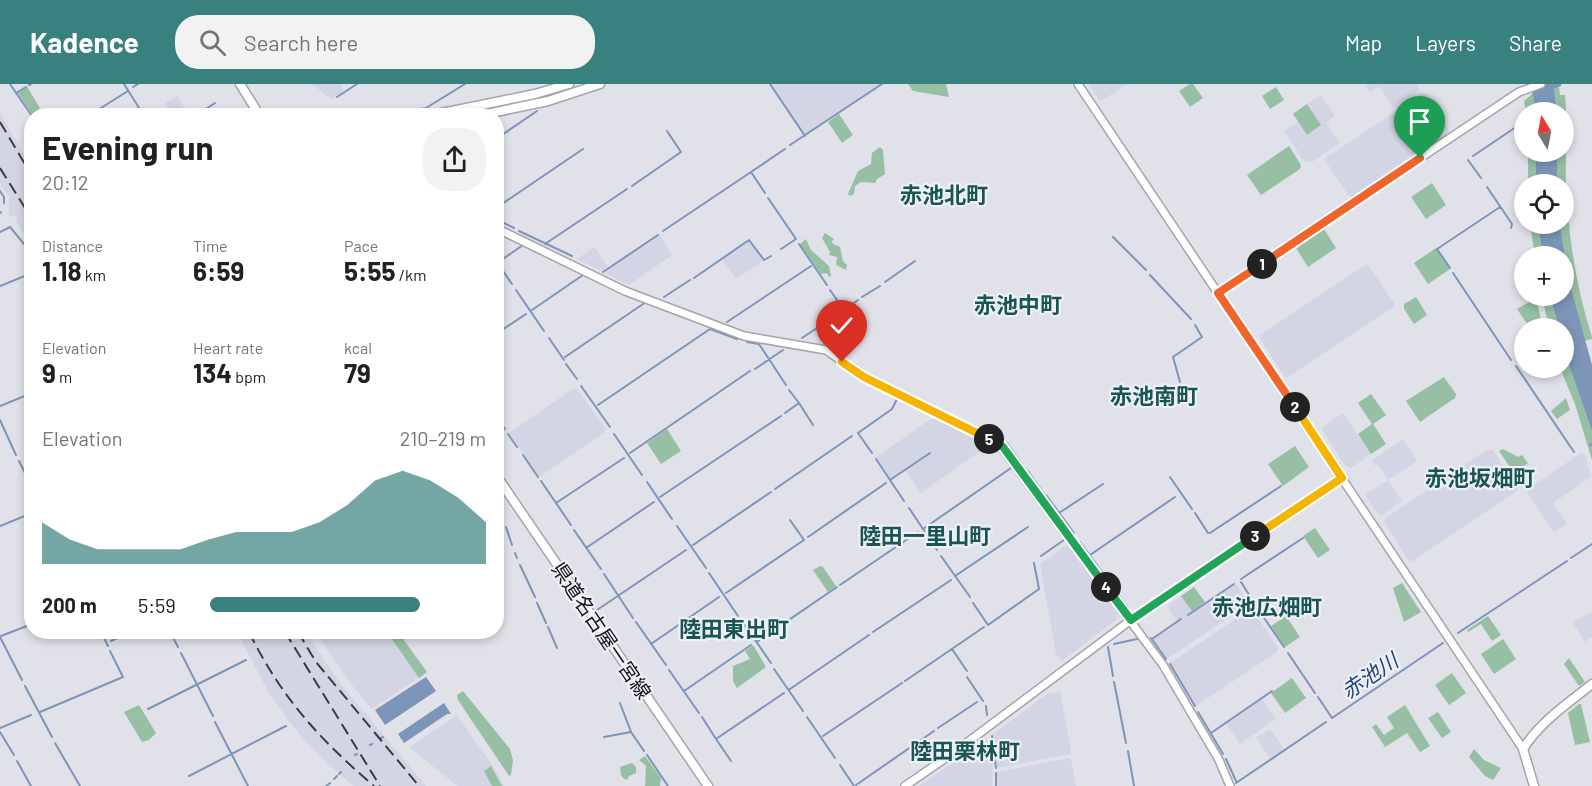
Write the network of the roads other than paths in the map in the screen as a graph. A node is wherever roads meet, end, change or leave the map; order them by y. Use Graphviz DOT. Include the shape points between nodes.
graph roads {
  1 [pos="240,84"];
  2 [pos="569,84"];
  3 [pos="600,84"];
  4 [pos="1078,84"];
  5 [pos="1541,84"];
  6 [pos="255,108"];
  7 [pos="466,108"];
  8 [pos="504,110"];
  9 [pos="504,232"];
  10 [pos="1218,293"];
  11 [pos="1342,478"];
  12 [pos="504,487"];
  13 [pos="1131,620"];
  14 [pos="1592,684"];
  15 [pos="1523,748"];
  16 [pos="708,786"];
  17 [pos="905,786"];
  18 [pos="1230,786"];
  19 [pos="1534,786"];
  1 -- 6 [label="main road"];
  2 -- 7 [label="main road"];
  3 -- 8 [label="main road"];
  4 -- 10 [label="street"];
  5 -- 10 [label="street" via="1521,91"];
  9 -- 13 [label="street" via="625,291 744,336 826,350 864,377 996,442"];
  10 -- 11 [label="street"];
  11 -- 13 [label="street"];
  11 -- 15 [label="street"];
  12 -- 16 [label="main road, 県道名古屋一宮線"];
  13 -- 17 [label="street"];
  13 -- 18 [label="street" via="1163,665"];
  14 -- 15 [label="main road" via="1554,714"];
  15 -- 19 [label="main road"];
}
